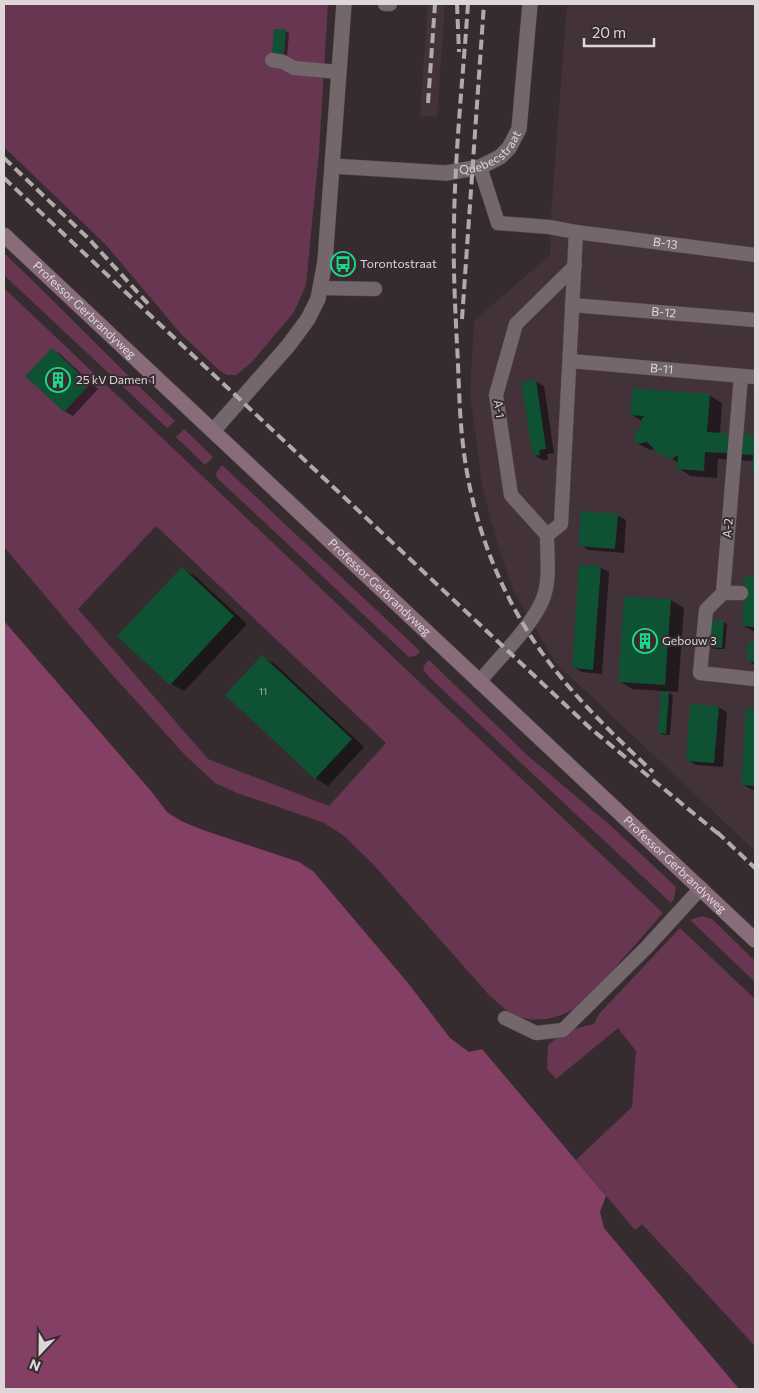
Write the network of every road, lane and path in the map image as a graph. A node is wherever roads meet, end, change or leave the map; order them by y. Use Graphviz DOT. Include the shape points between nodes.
graph roads {
  1 [pos="344,4"];
  2 [pos="385,4"];
  3 [pos="390,4"];
  4 [pos="530,4"];
  5 [pos="272,60"];
  6 [pos="339,72"];
  7 [pos="332,166"];
  8 [pos="480,167"];
  9 [pos="576,232"];
  10 [pos="4,235"];
  11 [pos="755,255"];
  12 [pos="575,266"];
  13 [pos="321,288"];
  14 [pos="375,290"];
  15 [pos="572,305"];
  16 [pos="755,320"];
  17 [pos="570,361"];
  18 [pos="748,376"];
  19 [pos="213,431"];
  20 [pos="547,535"];
  21 [pos="723,592"];
  22 [pos="741,593"];
  23 [pos="755,679"];
  24 [pos="479,682"];
  25 [pos="701,888"];
  26 [pos="755,940"];
  27 [pos="505,1018"];
  1 -- 6 [label="street"];
  2 -- 3 [label="lane"];
  4 -- 8 [label="street, Quebecstraat" via="520,129 500,157"];
  5 -- 6 [label="lane" via="294,68"];
  6 -- 7 [label="street"];
  7 -- 8 [label="street, Quebecstraat" via="446,173"];
  7 -- 13 [label="street"];
  8 -- 9 [label="lane" via="498,223"];
  9 -- 11 [label="lane, B-13"];
  9 -- 12 [label="lane"];
  10 -- 19 [label="street, Professor Gerbrandyweg"];
  12 -- 15 [label="lane"];
  12 -- 20 [label="lane, A-1" via="516,324 496,395 511,495"];
  13 -- 14 [label="lane"];
  13 -- 19 [label="street" via="314,310 298,333"];
  15 -- 16 [label="lane, B-12"];
  15 -- 17 [label="lane"];
  17 -- 18 [label="lane, B-11"];
  17 -- 20 [label="lane" via="561,524"];
  18 -- 21 [label="lane, A-2"];
  19 -- 24 [label="street, Professor Gerbrandyweg"];
  20 -- 24 [label="lane" via="546,586 539,608"];
  21 -- 22 [label="lane"];
  21 -- 23 [label="lane" via="706,610 700,673"];
  24 -- 25 [label="street, Professor Gerbrandyweg"];
  25 -- 26 [label="street, Professor Gerbrandyweg"];
  25 -- 27 [label="lane" via="563,1030 536,1033"];
}
